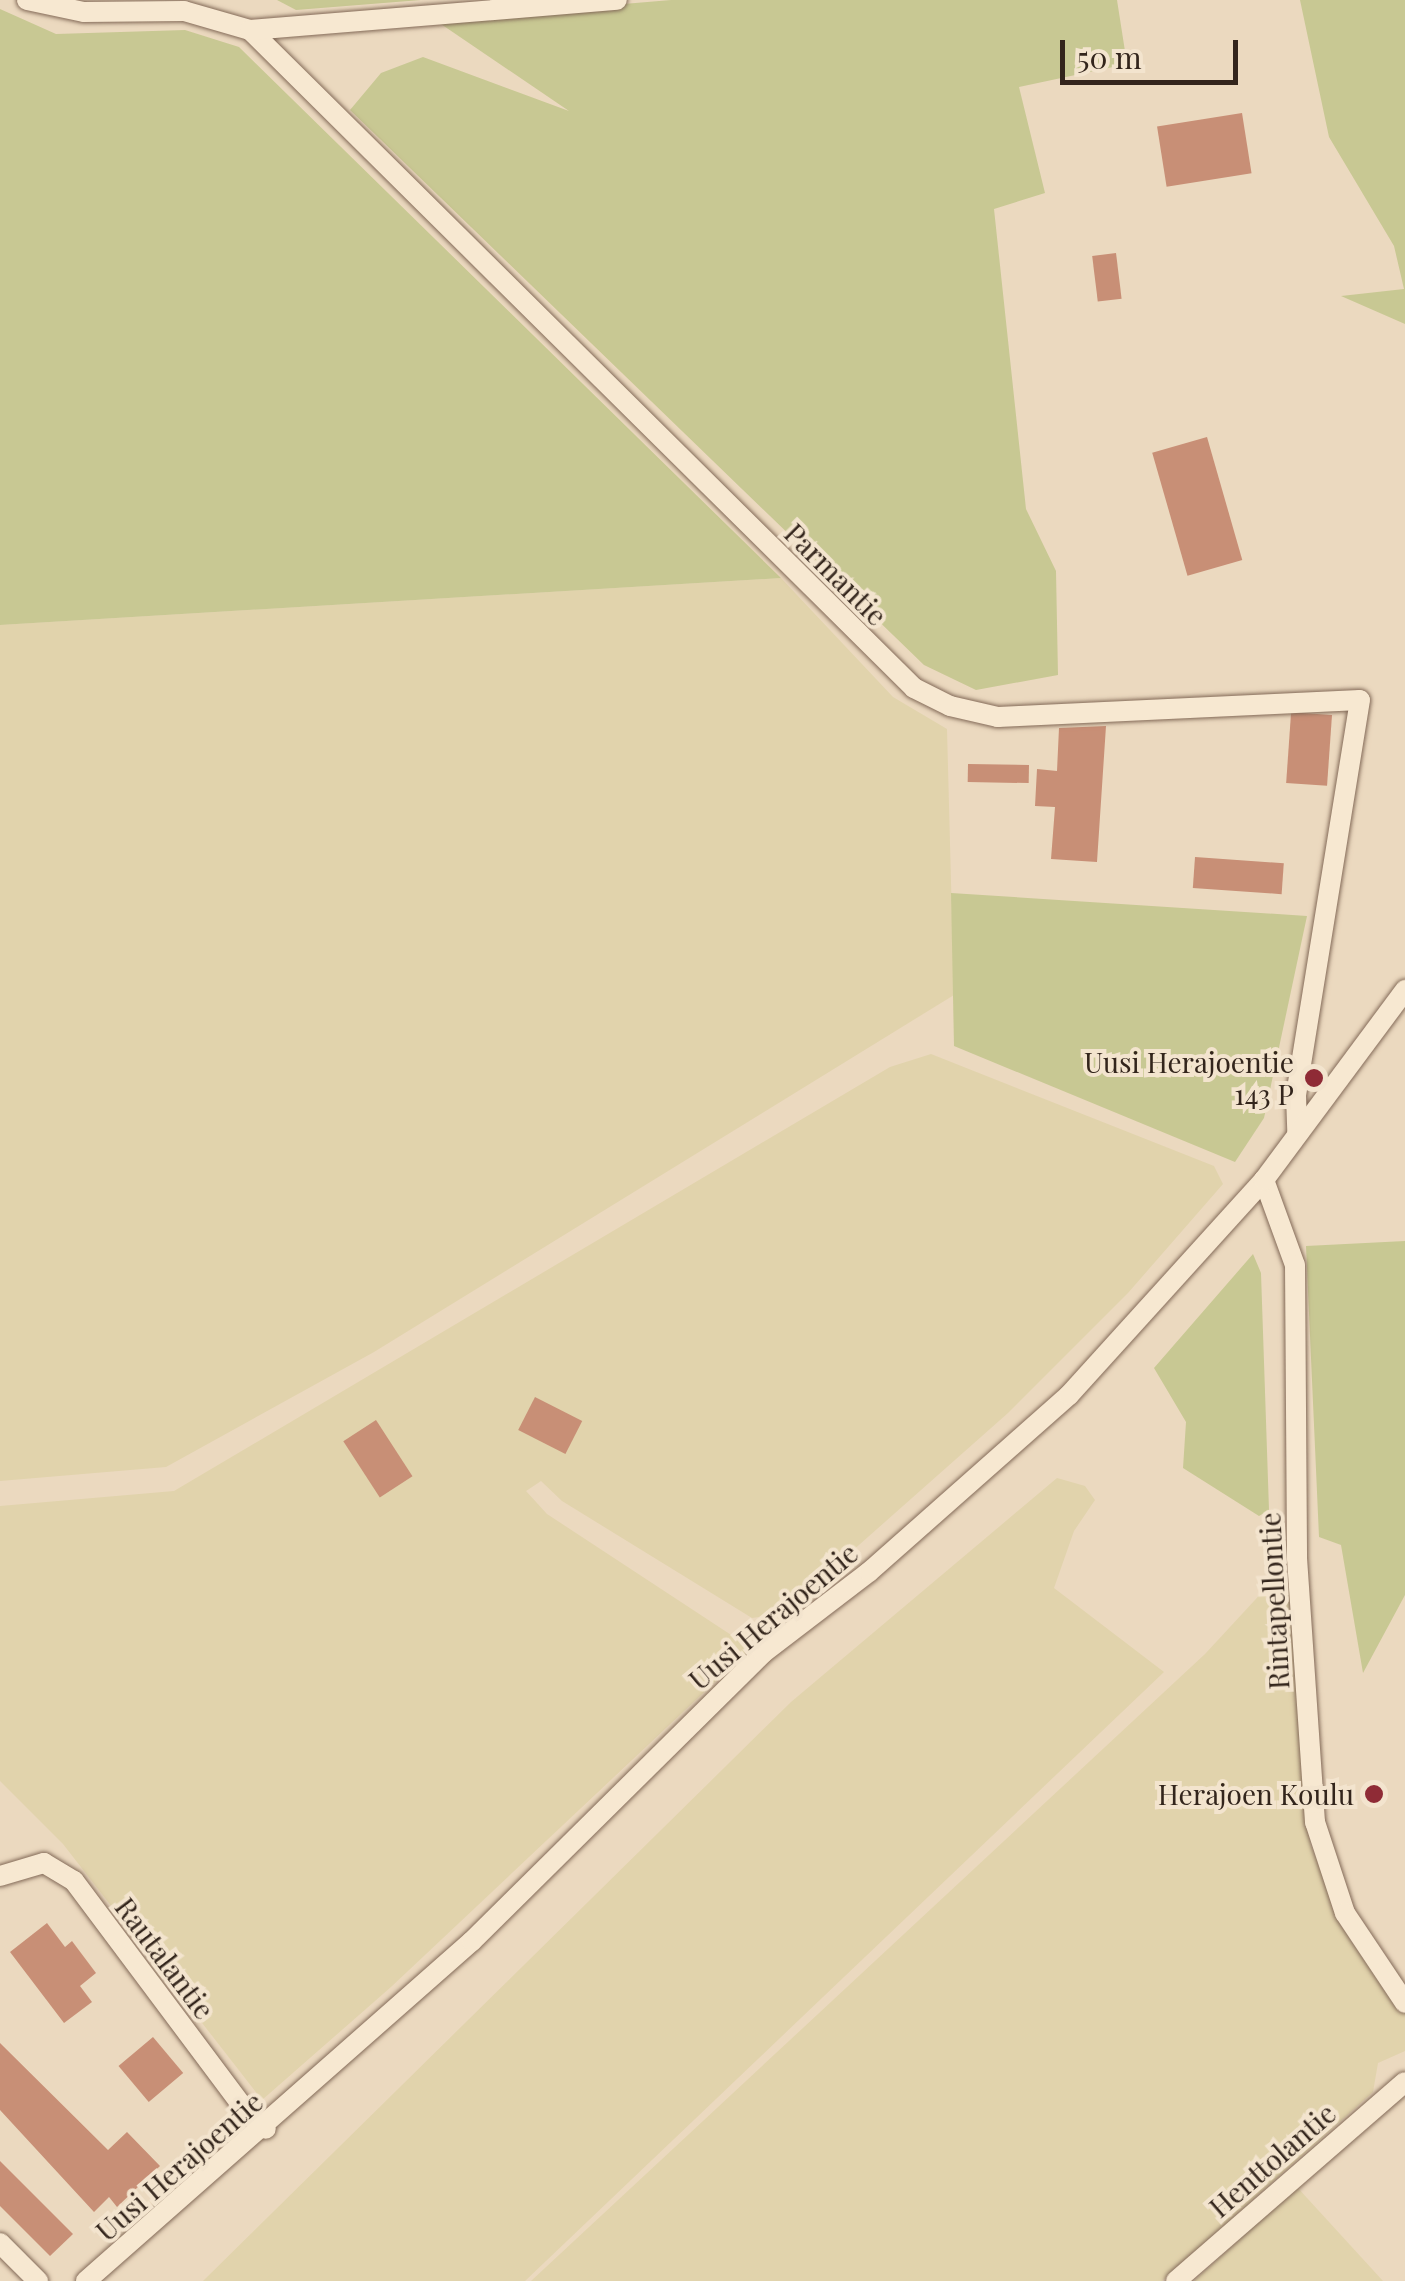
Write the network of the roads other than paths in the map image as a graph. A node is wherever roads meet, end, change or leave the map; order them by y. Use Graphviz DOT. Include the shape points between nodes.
graph roads {
  1 [pos="27,0"];
  2 [pos="617,0"];
  3 [pos="250,30"];
  4 [pos="1405,990"];
  5 [pos="1297,1133"];
  6 [pos="1264,1180"];
  7 [pos="0,1876"];
  8 [pos="1405,2003"];
  9 [pos="1405,2082"];
  10 [pos="266,2129"];
  11 [pos="0,2243"];
  12 [pos="38,2281"];
  13 [pos="86,2281"];
  14 [pos="1176,2281"];
  1 -- 3 [label="street, Parmantie" via="84,12 184,11"];
  2 -- 3 [label="street"];
  3 -- 5 [label="street, Parmantie" via="914,688 950,706 998,717 1360,700 1296,1096"];
  4 -- 5 [label="street, Uusi Herajoentie"];
  5 -- 6 [label="street, Uusi Herajoentie"];
  6 -- 8 [label="street, Rintapellontie" via="1296,1265 1297,1558 1315,1822 1345,1913"];
  6 -- 10 [label="street, Uusi Herajoentie" via="1068,1395 869,1572 764,1652 472,1941"];
  7 -- 10 [label="street, Rautalantie" via="44,1863 74,1882"];
  9 -- 14 [label="street, Henttolantie"];
  10 -- 13 [label="street, Uusi Herajoentie"];
  11 -- 12 [label="street"];
}
